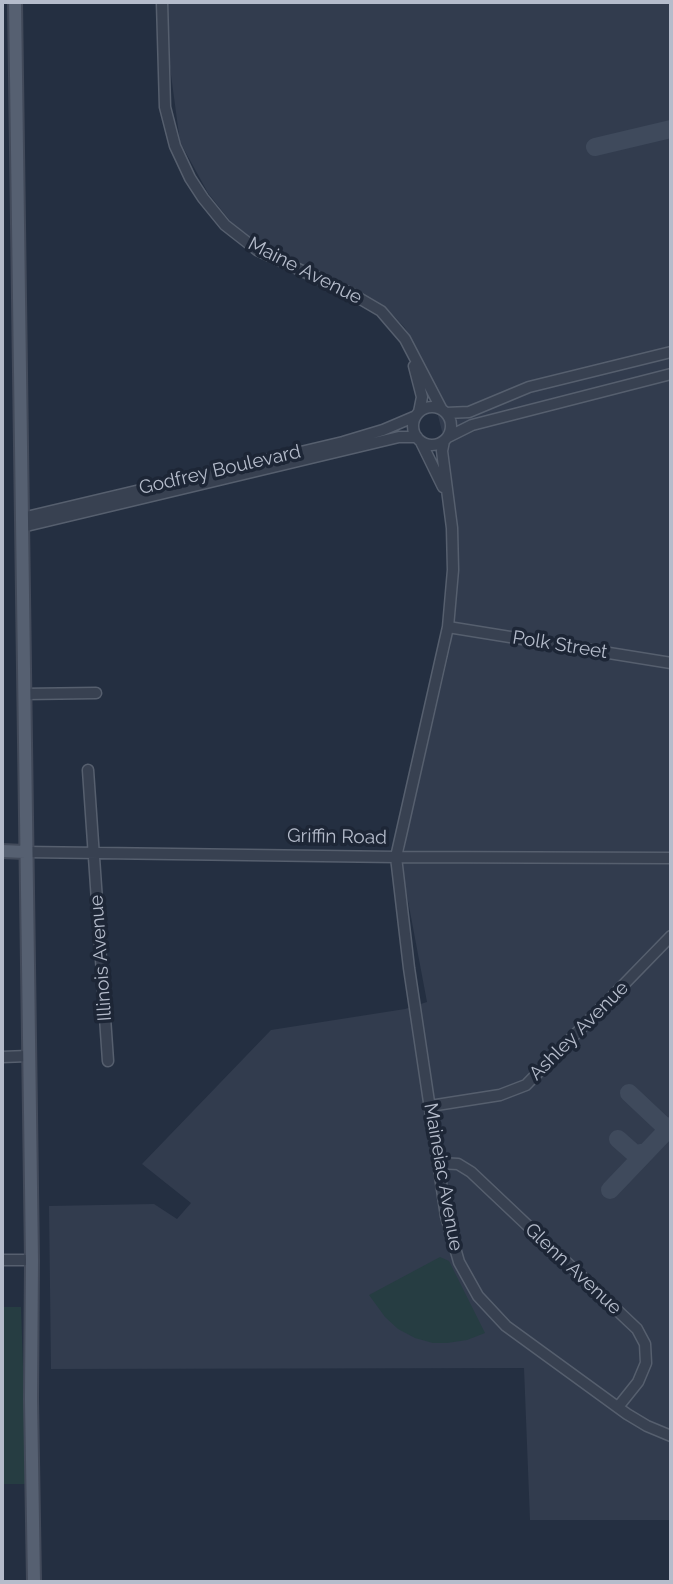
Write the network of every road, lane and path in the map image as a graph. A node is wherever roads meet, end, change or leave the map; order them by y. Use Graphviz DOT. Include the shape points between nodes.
graph roads {
  1 [pos="15,2"];
  2 [pos="162,2"];
  3 [pos="405,339"];
  4 [pos="671,352"];
  5 [pos="671,374"];
  6 [pos="444,412"];
  7 [pos="417,414"];
  8 [pos="446,439"];
  9 [pos="419,440"];
  10 [pos="448,497"];
  11 [pos="22,523"];
  12 [pos="448,627"];
  13 [pos="671,663"];
  14 [pos="96,693"];
  15 [pos="24,694"];
  16 [pos="88,770"];
  17 [pos="2,851"];
  18 [pos="25,852"];
  19 [pos="94,854"];
  20 [pos="396,857"];
  21 [pos="671,858"];
  22 [pos="671,936"];
  23 [pos="28,1056"];
  24 [pos="2,1057"];
  25 [pos="108,1061"];
  26 [pos="430,1106"];
  27 [pos="438,1163"];
  28 [pos="2,1259"];
  29 [pos="32,1260"];
  30 [pos="618,1407"];
  31 [pos="671,1436"];
  32 [pos="34,1582"];
  1 -- 11 [label="main road"];
  2 -- 3 [label="street, Maine Avenue" via="165,107 181,160 203,198 225,225 257,250 366,302"];
  3 -- 6 [label="street, Maine Avenue"];
  3 -- 7 [label="street, Maine Avenue" via="420,386 422,405"];
  4 -- 6 [label="street" via="529,387 469,412"];
  5 -- 8 [label="street" via="472,425"];
  6 -- 7 [label="street" via="430,407"];
  6 -- 8 [label="street" via="451,428"];
  7 -- 9 [label="street" via="413,427"];
  7 -- 11 [label="street, Godfrey Boulevard" via="343,442"];
  8 -- 9 [label="street" via="434,445"];
  8 -- 10 [label="street" via="442,452"];
  9 -- 10 [label="street"];
  9 -- 11 [label="street, Godfrey Boulevard" via="398,437"];
  10 -- 12 [label="street" via="453,570"];
  11 -- 15 [label="main road"];
  12 -- 13 [label="street, Polk Street"];
  12 -- 20 [label="street"];
  14 -- 15 [label="street"];
  15 -- 18 [label="main road"];
  16 -- 19 [label="street, Illinois Avenue"];
  17 -- 18 [label="main road, Griffin Road"];
  18 -- 19 [label="street, Griffin Road"];
  18 -- 23 [label="main road"];
  19 -- 20 [label="street, Griffin Road"];
  19 -- 25 [label="street, Illinois Avenue"];
  20 -- 21 [label="street, Griffin Road"];
  20 -- 26 [label="street, Maineiac Avenue"];
  22 -- 26 [label="street, Ashley Avenue" via="526,1085 500,1095"];
  23 -- 24 [label="street"];
  23 -- 29 [label="main road"];
  26 -- 27 [label="street, Maineiac Avenue"];
  27 -- 30 [label="street, Maineiac Avenue" via="459,1262 478,1296 506,1326"];
  27 -- 30 [label="street, Glenn Avenue" via="458,1164 471,1172 637,1329 645,1344 646,1363"];
  28 -- 29 [label="street"];
  29 -- 32 [label="main road"];
  30 -- 31 [label="street, Maineiac Avenue"];
}
